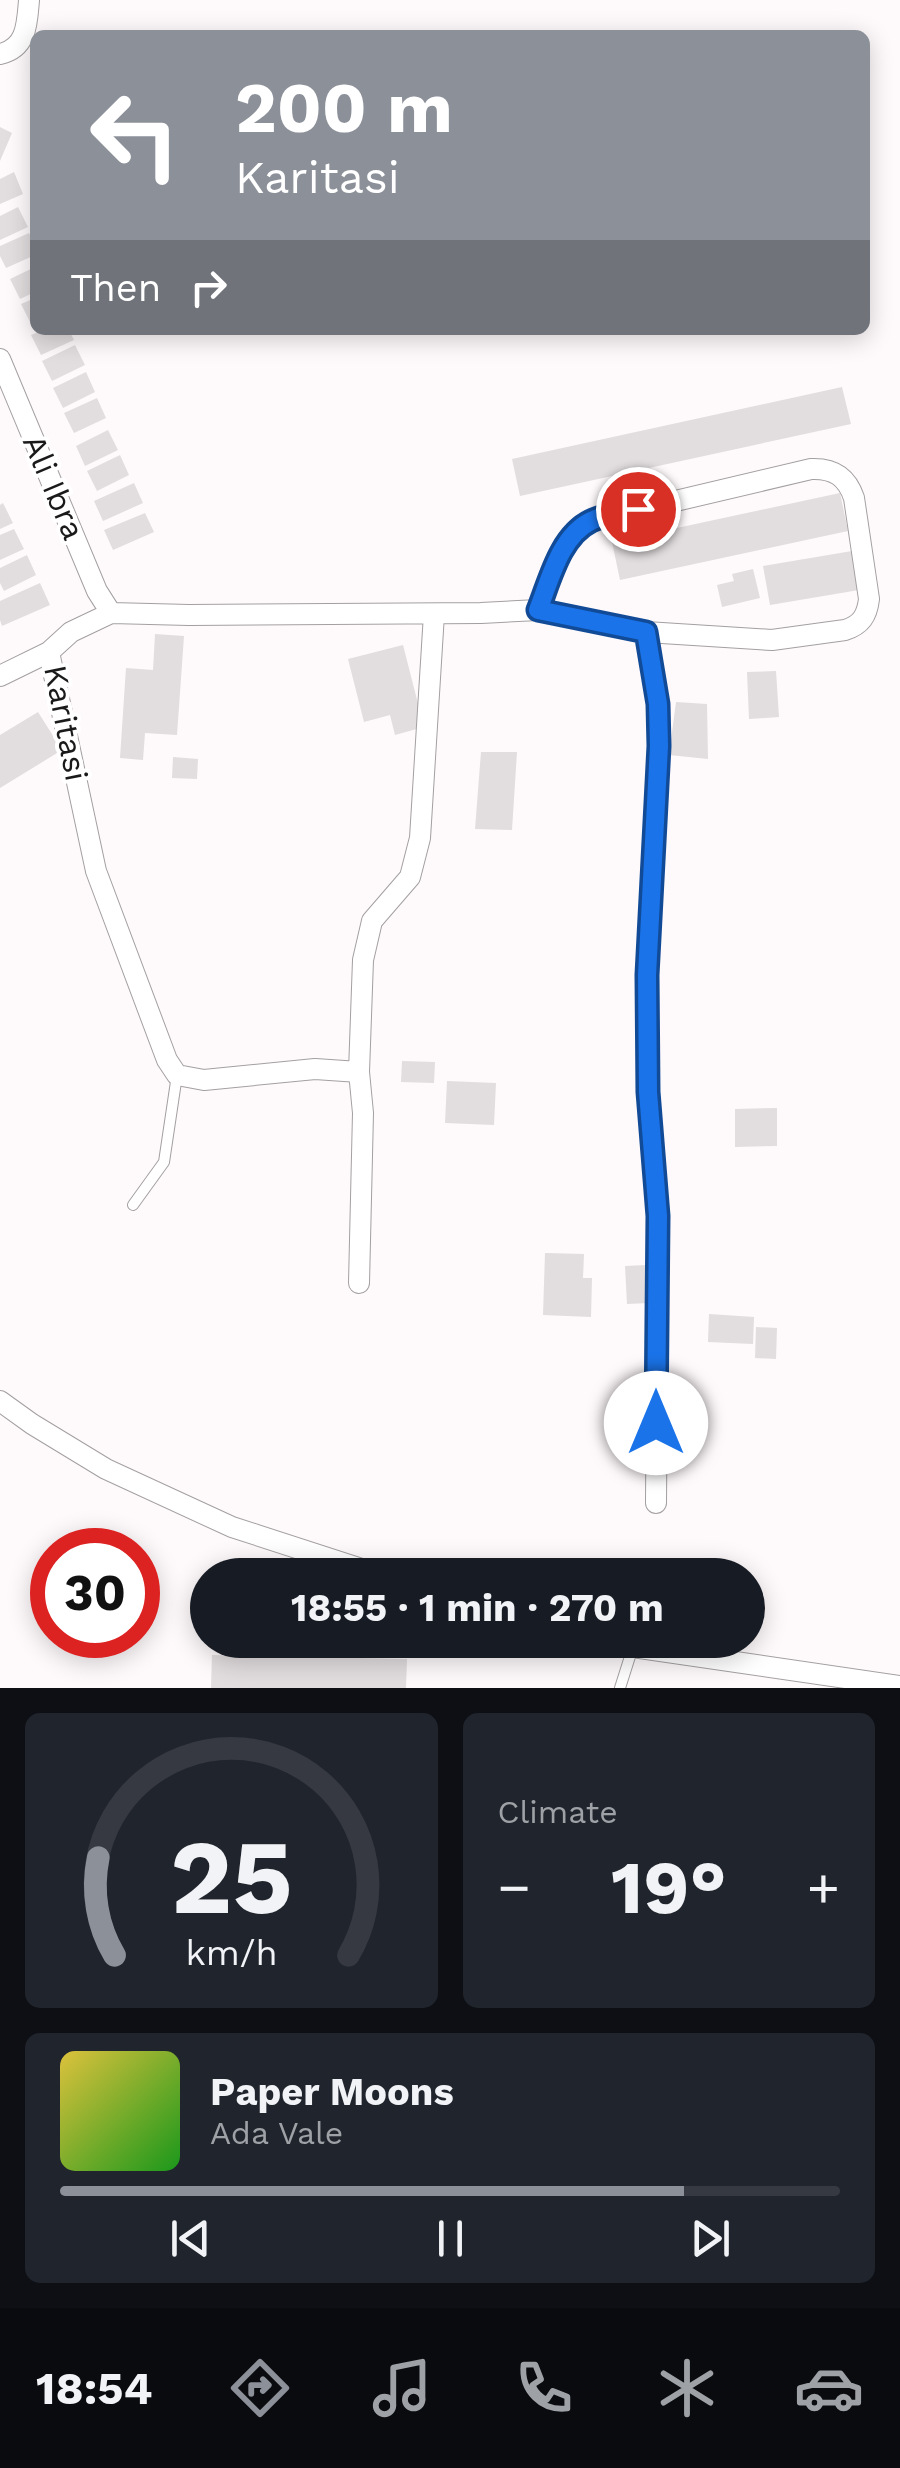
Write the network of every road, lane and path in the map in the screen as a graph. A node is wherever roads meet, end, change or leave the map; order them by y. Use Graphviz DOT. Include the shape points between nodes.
graph roads {
  1 [pos="29,0"];
  2 [pos="0,54"];
  3 [pos="0,358"];
  4 [pos="538,610"];
  5 [pos="111,613"];
  6 [pos="434,614"];
  7 [pos="646,632"];
  8 [pos="49,652"];
  9 [pos="0,676"];
  10 [pos="359,1072"];
  11 [pos="178,1075"];
  12 [pos="133,1204"];
  13 [pos="360,1283"];
  14 [pos="0,1401"];
  15 [pos="656,1503"];
  16 [pos="328,1558"];
  17 [pos="630,1658"];
  18 [pos="703,1658"];
  19 [pos="900,1686"];
  20 [pos="620,1688"];
  1 -- 2 [label="street" via="22,41"];
  3 -- 5 [label="street, Ali Ibra"];
  4 -- 6 [label="street, Karitasi"];
  4 -- 7 [label="street, Karitasi"];
  4 -- 7 [label="street, Karitasi" via="564,548 591,521 812,468 826,468 850,484 869,600 856,627 772,640"];
  5 -- 6 [label="street, Karitasi"];
  5 -- 8 [label="street, Karitasi" via="71,632"];
  6 -- 10 [label="street" via="420,838 410,878 372,921 363,960"];
  7 -- 15 [label="street" via="659,746 647,975 658,1216"];
  8 -- 9 [label="street"];
  8 -- 11 [label="street, Karitasi" via="96,871"];
  10 -- 11 [label="street" via="315,1069 204,1080"];
  10 -- 13 [label="street"];
  11 -- 12 [label="lane" via="164,1162"];
  14 -- 16 [label="street" via="106,1468 232,1527"];
  17 -- 20 [label="lane"];
  18 -- 19 [label="street"];
}
